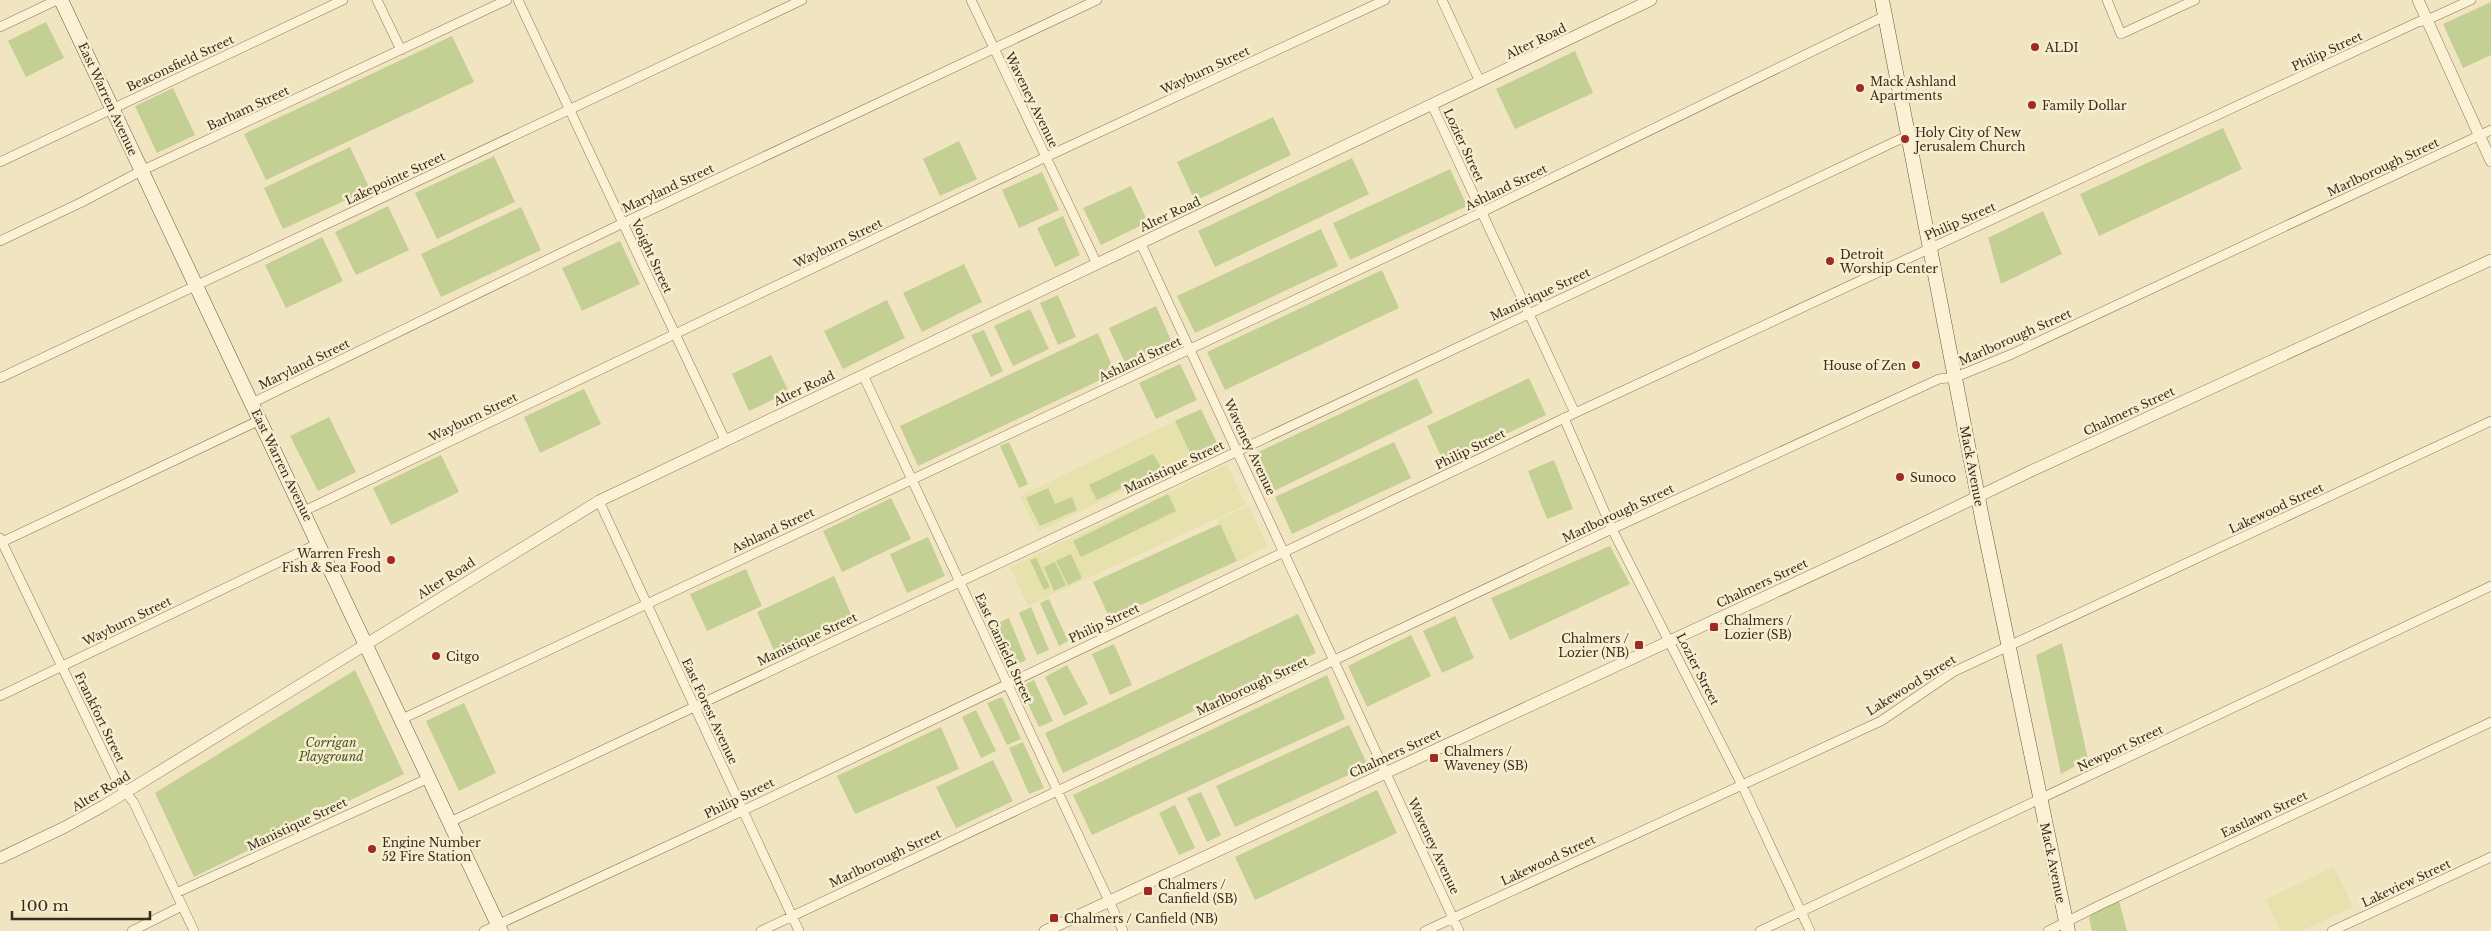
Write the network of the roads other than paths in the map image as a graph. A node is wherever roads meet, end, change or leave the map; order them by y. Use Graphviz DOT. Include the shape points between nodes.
graph roads {
  1 [pos="57,0"];
  2 [pos="61,0"];
  3 [pos="343,0"];
  4 [pos="377,0"];
  5 [pos="507,0"];
  6 [pos="518,0"];
  7 [pos="802,0"];
  8 [pos="971,0"];
  9 [pos="1097,0"];
  10 [pos="1385,0"];
  11 [pos="1442,0"];
  12 [pos="1651,0"];
  13 [pos="1882,0"];
  14 [pos="2107,0"];
  15 [pos="2195,0"];
  16 [pos="2418,0"];
  17 [pos="2471,0"];
  18 [pos="1885,16"];
  19 [pos="2427,20"];
  20 [pos="0,27"];
  21 [pos="994,48"];
  22 [pos="401,50"];
  23 [pos="1480,82"];
  24 [pos="1432,106"];
  25 [pos="112,109"];
  26 [pos="569,110"];
  27 [pos="2491,130"];
  28 [pos="1909,135"];
  29 [pos="2479,136"];
  30 [pos="1046,157"];
  31 [pos="2491,161"];
  32 [pos="0,162"];
  33 [pos="141,171"];
  34 [pos="1482,212"];
  35 [pos="623,223"];
  36 [pos="0,241"];
  37 [pos="1140,244"];
  38 [pos="1931,248"];
  39 [pos="2491,260"];
  40 [pos="1097,264"];
  41 [pos="196,285"];
  42 [pos="1529,313"];
  43 [pos="675,335"];
  44 [pos="1190,350"];
  45 [pos="863,375"];
  46 [pos="1956,377"];
  47 [pos="0,378"];
  48 [pos="252,403"];
  49 [pos="1575,412"];
  50 [pos="1564,418"];
  51 [pos="260,420"];
  52 [pos="2491,420"];
  53 [pos="726,440"];
  54 [pos="1238,450"];
  55 [pos="912,479"];
  56 [pos="1978,497"];
  57 [pos="599,501"];
  58 [pos="304,511"];
  59 [pos="1612,529"];
  60 [pos="1,541"];
  61 [pos="319,543"];
  62 [pos="1285,553"];
  63 [pos="959,581"];
  64 [pos="2491,586"];
  65 [pos="647,603"];
  66 [pos="1670,641"];
  67 [pos="366,643"];
  68 [pos="2008,647"];
  69 [pos="1334,661"];
  70 [pos="61,666"];
  71 [pos="1007,683"];
  72 [pos="0,696"];
  73 [pos="695,708"];
  74 [pos="402,719"];
  75 [pos="2491,722"];
  76 [pos="1385,772"];
  77 [pos="429,778"];
  78 [pos="1742,785"];
  79 [pos="1058,791"];
  80 [pos="126,792"];
  81 [pos="2040,800"];
  82 [pos="742,810"];
  83 [pos="450,822"];
  84 [pos="2491,857"];
  85 [pos="0,858"];
  86 [pos="176,893"];
  87 [pos="1109,901"];
  88 [pos="182,906"];
  89 [pos="1801,912"];
  90 [pos="792,916"];
  91 [pos="1453,918"];
  92 [pos="2067,926"];
  93 [pos="499,928"];
  94 [pos="132,931"];
  95 [pos="194,931"];
  96 [pos="484,931"];
  97 [pos="761,931"];
  98 [pos="799,931"];
  99 [pos="1045,931"];
  100 [pos="1123,931"];
  101 [pos="1425,931"];
  102 [pos="1460,931"];
  103 [pos="1760,931"];
  104 [pos="1810,931"];
  105 [pos="2048,931"];
  106 [pos="2332,931"];
  1 -- 20 [label="street"];
  2 -- 25 [label="main road, East Warren Avenue"];
  3 -- 25 [label="street, Beaconsfield Street"];
  4 -- 22 [label="street"];
  5 -- 22 [label="street, Barham Street"];
  6 -- 26 [label="street, Voight Street"];
  7 -- 26 [label="street, Lakepointe Street"];
  8 -- 21 [label="street, Waveney Avenue"];
  9 -- 21 [label="street, Maryland Street"];
  10 -- 30 [label="street, Wayburn Street"];
  11 -- 23 [label="street"];
  12 -- 23 [label="street, Alter Road"];
  13 -- 18 [label="main road, Mack Avenue"];
  14 -- 15 [label="street" via="2122,34"];
  16 -- 19 [label="street"];
  17 -- 19 [label="street, Philip Street"];
  18 -- 28 [label="main road, Mack Avenue"];
  18 -- 34 [label="street, Ashland Street"];
  19 -- 29 [label="street"];
  19 -- 38 [label="street, Philip Street"];
  21 -- 30 [label="street, Waveney Avenue"];
  21 -- 35 [label="street, Maryland Street"];
  22 -- 33 [label="street, Barham Street"];
  23 -- 24 [label="street, Alter Road"];
  24 -- 34 [label="street, Lozier Street"];
  24 -- 37 [label="street, Alter Road"];
  25 -- 32 [label="street, Beaconsfield Street"];
  25 -- 33 [label="main road, East Warren Avenue"];
  26 -- 35 [label="street, Voight Street"];
  26 -- 41 [label="street, Lakepointe Street"];
  27 -- 29 [label="street, Marlborough Street"];
  28 -- 38 [label="main road, Mack Avenue"];
  28 -- 42 [label="street, Manistique Street"];
  29 -- 31 [label="street"];
  29 -- 46 [label="street, Marlborough Street" via="2012,354"];
  30 -- 40 [label="street, Waveney Avenue"];
  30 -- 43 [label="street, Wayburn Street"];
  33 -- 36 [label="street, Barham Street"];
  33 -- 41 [label="main road, East Warren Avenue"];
  34 -- 42 [label="street, Lozier Street"];
  34 -- 44 [label="street, Ashland Street"];
  35 -- 43 [label="street, Voight Street"];
  35 -- 48 [label="street, Maryland Street"];
  37 -- 40 [label="street, Alter Road"];
  37 -- 44 [label="street, Waveney Avenue"];
  38 -- 46 [label="main road, Mack Avenue"];
  38 -- 49 [label="street, Philip Street"];
  39 -- 56 [label="street, Chalmers Street"];
  40 -- 45 [label="street, Alter Road"];
  41 -- 47 [label="street, Lakepointe Street"];
  41 -- 48 [label="main road, East Warren Avenue"];
  42 -- 49 [label="street, Lozier Street"];
  42 -- 54 [label="street, Manistique Street"];
  43 -- 53 [label="street, Voight Street"];
  43 -- 58 [label="street, Wayburn Street"];
  44 -- 54 [label="street, Waveney Avenue"];
  44 -- 55 [label="street, Ashland Street"];
  45 -- 53 [label="street, Alter Road"];
  45 -- 55 [label="street, East Canfield Street"];
  46 -- 56 [label="main road, Mack Avenue"];
  46 -- 59 [label="street, Marlborough Street" via="1939,379"];
  48 -- 51 [label="main road, East Warren Avenue"];
  49 -- 50 [label="street, Philip Street"];
  50 -- 59 [label="street, Lozier Street"];
  50 -- 62 [label="street, Philip Street"];
  51 -- 58 [label="main road, East Warren Avenue"];
  51 -- 60 [label="street"];
  52 -- 68 [label="street, Lakewood Street"];
  53 -- 57 [label="street, Alter Road"];
  54 -- 62 [label="street, Waveney Avenue"];
  54 -- 63 [label="street, Manistique Street"];
  55 -- 63 [label="street, East Canfield Street"];
  55 -- 65 [label="street, Ashland Street"];
  56 -- 66 [label="street, Chalmers Street"];
  56 -- 68 [label="main road, Mack Avenue"];
  57 -- 65 [label="street, East Forest Avenue"];
  57 -- 67 [label="street, Alter Road"];
  58 -- 61 [label="main road, East Warren Avenue"];
  59 -- 66 [label="street, Lozier Street"];
  59 -- 69 [label="street, Marlborough Street"];
  60 -- 70 [label="street, Frankfort Street"];
  61 -- 67 [label="main road, East Warren Avenue"];
  61 -- 70 [label="street, Wayburn Street"];
  62 -- 69 [label="street, Waveney Avenue"];
  62 -- 71 [label="street, Philip Street"];
  63 -- 71 [label="street, East Canfield Street"];
  63 -- 73 [label="street, Manistique Street"];
  64 -- 81 [label="street, Newport Street"];
  65 -- 73 [label="street, East Forest Avenue"];
  65 -- 74 [label="street, Ashland Street"];
  66 -- 76 [label="street, Chalmers Street"];
  66 -- 78 [label="street, Lozier Street"];
  67 -- 74 [label="main road, East Warren Avenue"];
  67 -- 80 [label="street, Alter Road"];
  68 -- 78 [label="street, Lakewood Street" via="1947,674 1881,721"];
  68 -- 81 [label="main road, Mack Avenue"];
  69 -- 76 [label="street, Waveney Avenue"];
  69 -- 79 [label="street, Marlborough Street"];
  70 -- 72 [label="street, Wayburn Street"];
  70 -- 80 [label="street, Frankfort Street" via="117,781"];
  71 -- 79 [label="street, East Canfield Street"];
  71 -- 82 [label="street, Philip Street"];
  73 -- 82 [label="street, East Forest Avenue"];
  73 -- 83 [label="street, Manistique Street"];
  74 -- 77 [label="main road, East Warren Avenue"];
  75 -- 92 [label="street, Eastlawn Street"];
  76 -- 87 [label="street, Chalmers Street"];
  76 -- 91 [label="street, Waveney Avenue"];
  77 -- 83 [label="main road, East Warren Avenue"];
  77 -- 86 [label="street, Manistique Street"];
  78 -- 89 [label="street, Lozier Street"];
  78 -- 91 [label="street, Lakewood Street"];
  79 -- 87 [label="street, East Canfield Street"];
  79 -- 90 [label="street, Marlborough Street"];
  80 -- 85 [label="street, Alter Road" via="65,827"];
  80 -- 86 [label="street, Frankfort Street"];
  81 -- 89 [label="street, Newport Street"];
  81 -- 92 [label="main road, Mack Avenue"];
  82 -- 90 [label="street, East Forest Avenue"];
  82 -- 93 [label="street, Philip Street"];
  83 -- 93 [label="main road, East Warren Avenue"];
  84 -- 106 [label="street, Lakeview Street"];
  86 -- 88 [label="street, Frankfort Street"];
  87 -- 99 [label="street, Chalmers Street"];
  87 -- 100 [label="street, East Canfield Street"];
  88 -- 94 [label="street"];
  88 -- 95 [label="street, Frankfort Street"];
  89 -- 103 [label="street, Newport Street"];
  89 -- 104 [label="street, Lozier Street"];
  90 -- 97 [label="street, Marlborough Street"];
  90 -- 98 [label="street, East Forest Avenue"];
  91 -- 101 [label="street, Lakewood Street"];
  91 -- 102 [label="street, Waveney Avenue"];
  92 -- 105 [label="street, Eastlawn Street"];
  93 -- 96 [label="street, Philip Street"];
}
